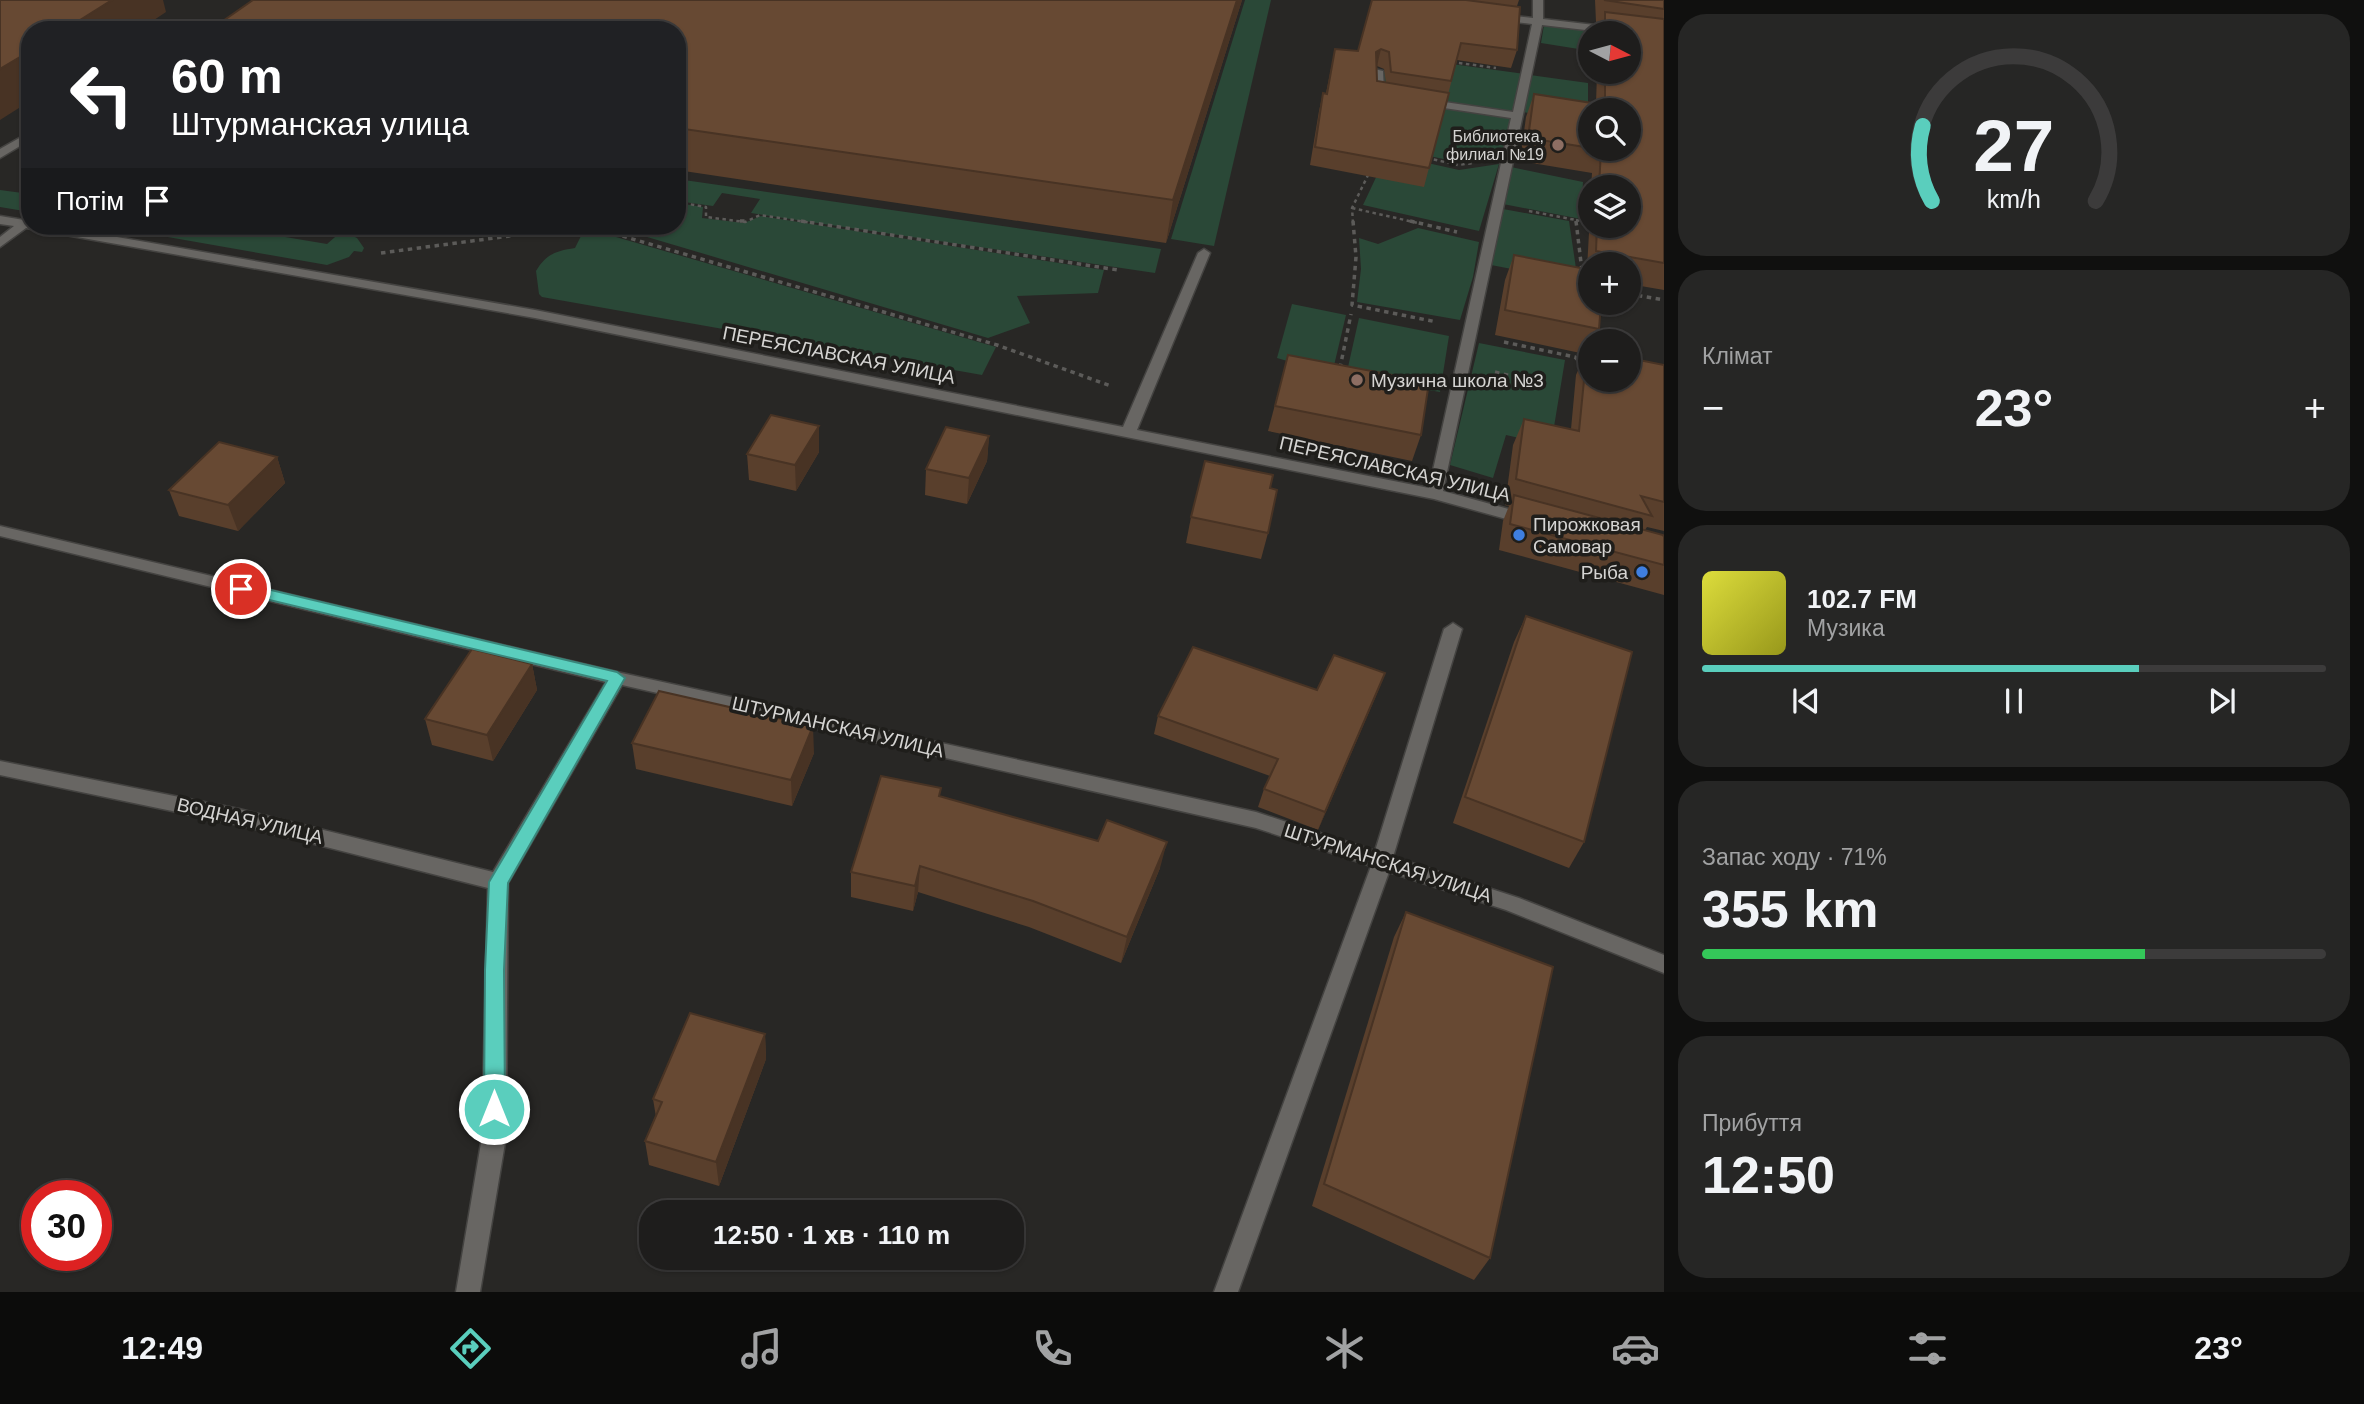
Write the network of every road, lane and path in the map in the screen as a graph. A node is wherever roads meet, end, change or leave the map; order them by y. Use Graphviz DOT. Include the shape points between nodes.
graph roads {
  1 [pos="1538,0"];
  2 [pos="1483,15"];
  3 [pos="1538,22"];
  4 [pos="1664,36"];
  5 [pos="1447,62"];
  6 [pos="1378,71"];
  7 [pos="1528,73"];
  8 [pos="1518,116"];
  9 [pos="21,141"];
  10 [pos="0,154"];
  11 [pos="1420,156"];
  12 [pos="1509,156"];
  13 [pos="1376,160"];
  14 [pos="686,204"];
  15 [pos="1498,205"];
  16 [pos="1352,208"];
  17 [pos="0,220"];
  18 [pos="1575,220"];
  19 [pos="1578,221"];
  20 [pos="21,225"];
  21 [pos="21,227"];
  22 [pos="81,235"];
  23 [pos="516,235"];
  24 [pos="617,235"];
  25 [pos="1491,241"];
  26 [pos="0,243"];
  27 [pos="1579,252"];
  28 [pos="377,253"];
  29 [pos="1204,253"];
  30 [pos="1118,270"];
  31 [pos="1641,296"];
  32 [pos="1664,300"];
  33 [pos="1351,314"];
  34 [pos="1471,332"];
  35 [pos="1578,360"];
  36 [pos="1337,381"];
  37 [pos="1115,387"];
  38 [pos="1128,433"];
  39 [pos="1435,494"];
  40 [pos="1543,524"];
  41 [pos="0,531"];
  42 [pos="1453,629"];
  43 [pos="617,678"];
  44 [pos="0,768"];
  45 [pos="1382,862"];
  46 [pos="498,882"];
  47 [pos="1664,964"];
  48 [pos="468,1292"];
  49 [pos="1226,1292"];
  1 -- 3 [label="street"];
  2 -- 3 [label="street"];
  3 -- 4 [label="street"];
  3 -- 7 [label="street"];
  5 -- 7 [label="path"];
  6 -- 8 [label="street" via="1378,95"];
  7 -- 8 [label="street"];
  8 -- 12 [label="street"];
  9 -- 10 [label="street"];
  11 -- 12 [label="path" via="1458,165"];
  12 -- 15 [label="street"];
  13 -- 16 [label="path"];
  14 -- 30 [label="path" via="706,207 706,217 745,222 760,215"];
  15 -- 18 [label="path"];
  15 -- 25 [label="street"];
  16 -- 25 [label="path"];
  16 -- 34 [label="path" via="1356,257 1352,305"];
  17 -- 20 [label="street, ПЕРЕЯСЛАВСКАЯ УЛИЦА"];
  18 -- 19 [label="path"];
  18 -- 27 [label="path"];
  21 -- 26 [label="street"];
  22 -- 38 [label="street, ПЕРЕЯСЛАВСКАЯ УЛИЦА" via="535,314"];
  23 -- 28 [label="path"];
  24 -- 37 [label="path" via="997,345"];
  25 -- 34 [label="street"];
  29 -- 38 [label="street"];
  31 -- 32 [label="path"];
  33 -- 36 [label="path"];
  34 -- 35 [label="path"];
  34 -- 39 [label="street"];
  38 -- 39 [label="street, ПЕРЕЯСЛАВСКАЯ УЛИЦА"];
  39 -- 40 [label="street, ПЕРЕЯСЛАВСКАЯ УЛИЦА"];
  41 -- 43 [label="street, ШТУРМАНСКАЯ УЛИЦА"];
  42 -- 45 [label="street"];
  43 -- 45 [label="street, ШТУРМАНСКАЯ УЛИЦА" via="1256,820"];
  43 -- 46 [label="street"];
  44 -- 46 [label="street, ВОДНАЯ УЛИЦА" via="239,817"];
  45 -- 47 [label="street, ШТУРМАНСКАЯ УЛИЦА" via="1512,904"];
  45 -- 49 [label="street"];
  46 -- 48 [label="street" via="494,1137"];
}
